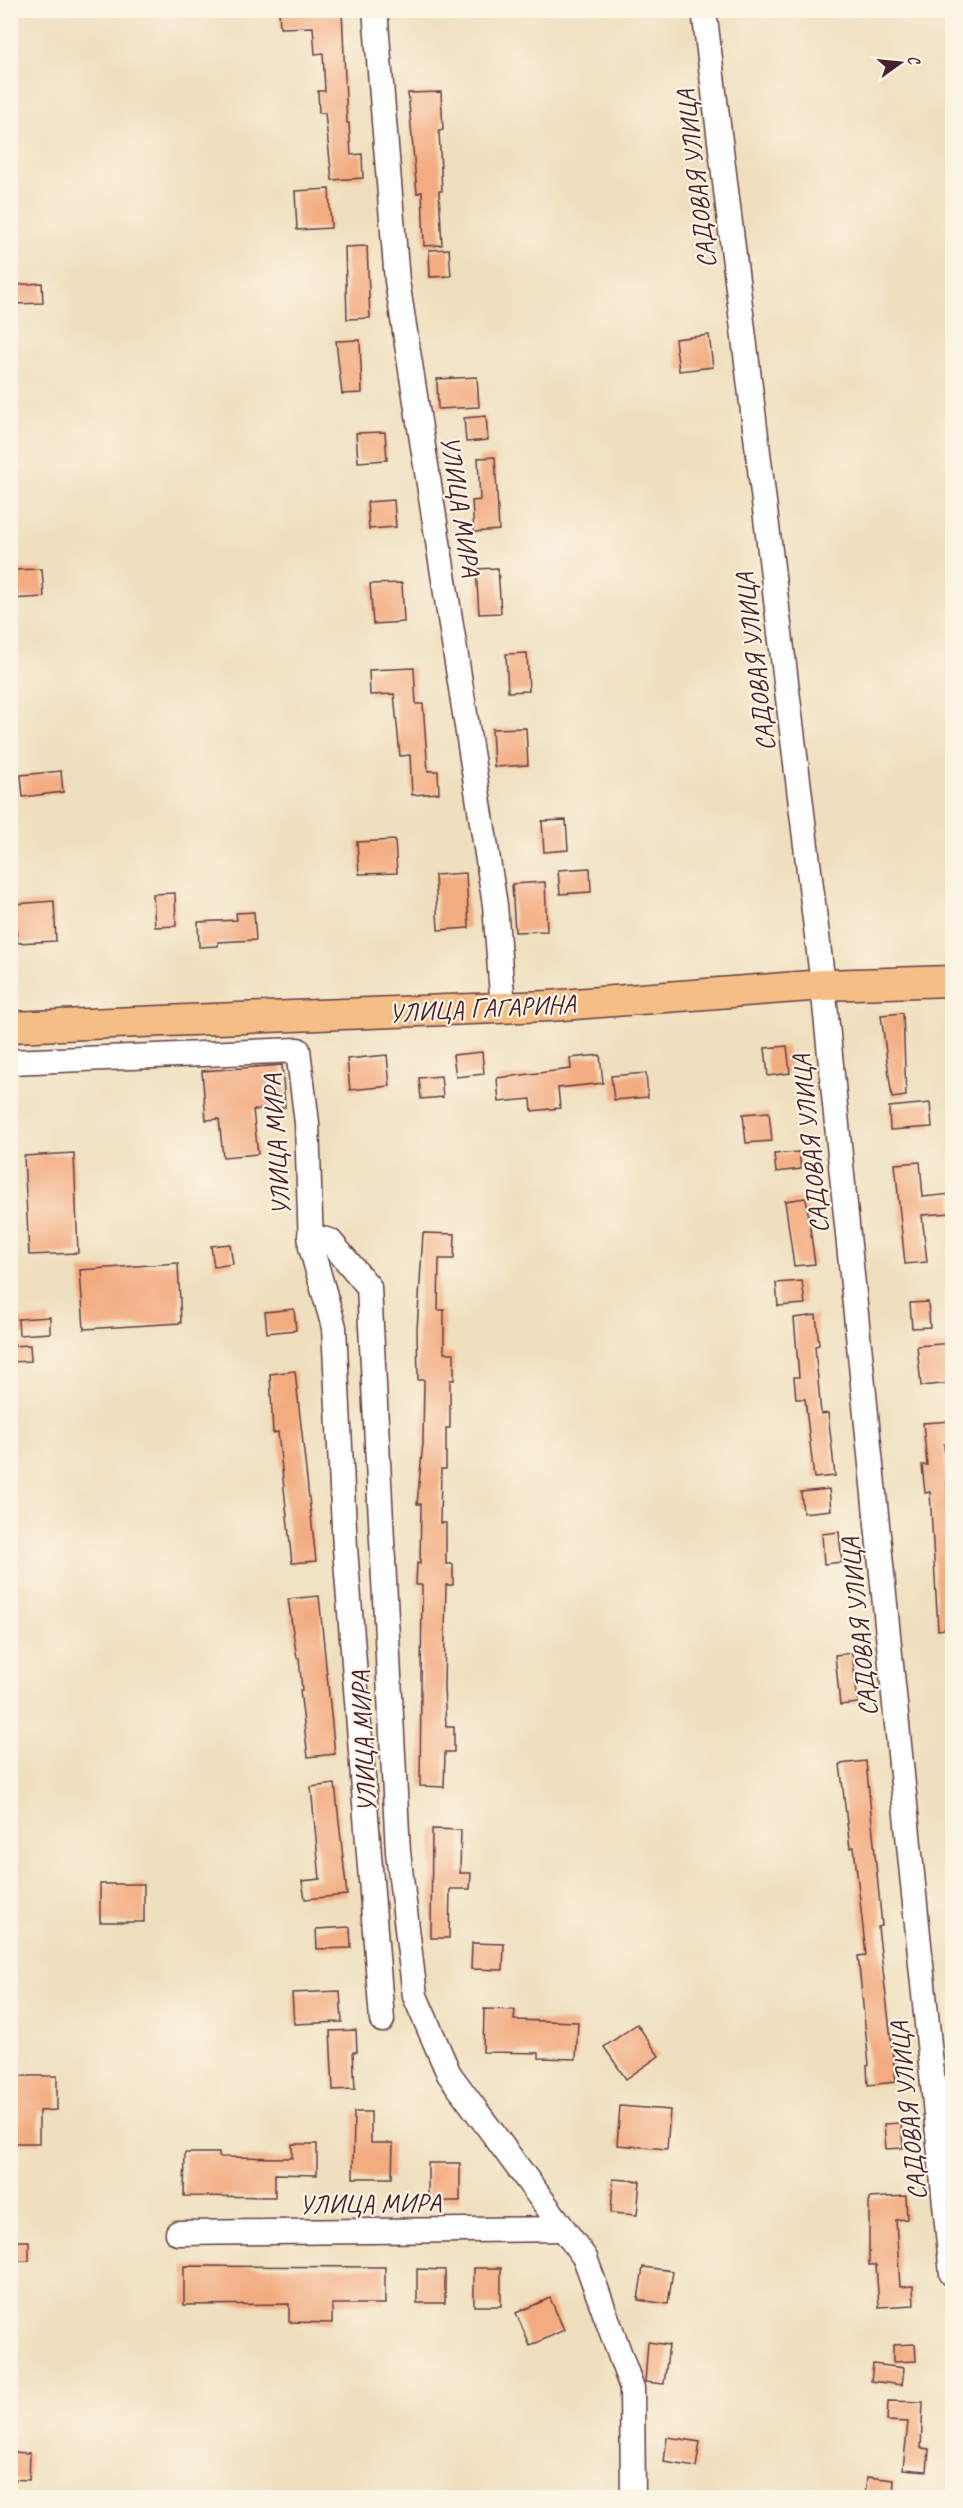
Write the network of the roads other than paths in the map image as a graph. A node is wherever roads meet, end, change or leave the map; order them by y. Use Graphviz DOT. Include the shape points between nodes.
graph roads {
  1 [pos="375,10"];
  2 [pos="704,10"];
  3 [pos="952,981"];
  4 [pos="823,985"];
  5 [pos="503,1008"];
  6 [pos="10,1027"];
  7 [pos="10,1062"];
  8 [pos="310,1236"];
  9 [pos="382,2020"];
  10 [pos="563,2229"];
  11 [pos="178,2233"];
  12 [pos="952,2274"];
  13 [pos="633,2498"];
  1 -- 5 [label="street, УЛИЦА МИРА" via="398,280 495,905"];
  2 -- 4 [label="street, САДОВАЯ УЛИЦА"];
  3 -- 4 [label="main road, УЛИЦА ГАГАРИНА"];
  4 -- 5 [label="main road, УЛИЦА ГАГАРИНА"];
  4 -- 12 [label="street, САДОВАЯ УЛИЦА"];
  5 -- 6 [label="main road, УЛИЦА ГАГАРИНА"];
  7 -- 8 [label="street, УЛИЦА МИРА" via="298,1050 307,1123"];
  8 -- 9 [label="street, УЛИЦА МИРА" via="334,1327 345,1548"];
  8 -- 10 [label="street, УЛИЦА МИРА" via="330,1241 369,1287 398,1852 416,1996 449,2073"];
  10 -- 11 [label="street, УЛИЦА МИРА"];
  10 -- 13 [label="street, УЛИЦА МИРА" via="585,2258 632,2388"];
}
